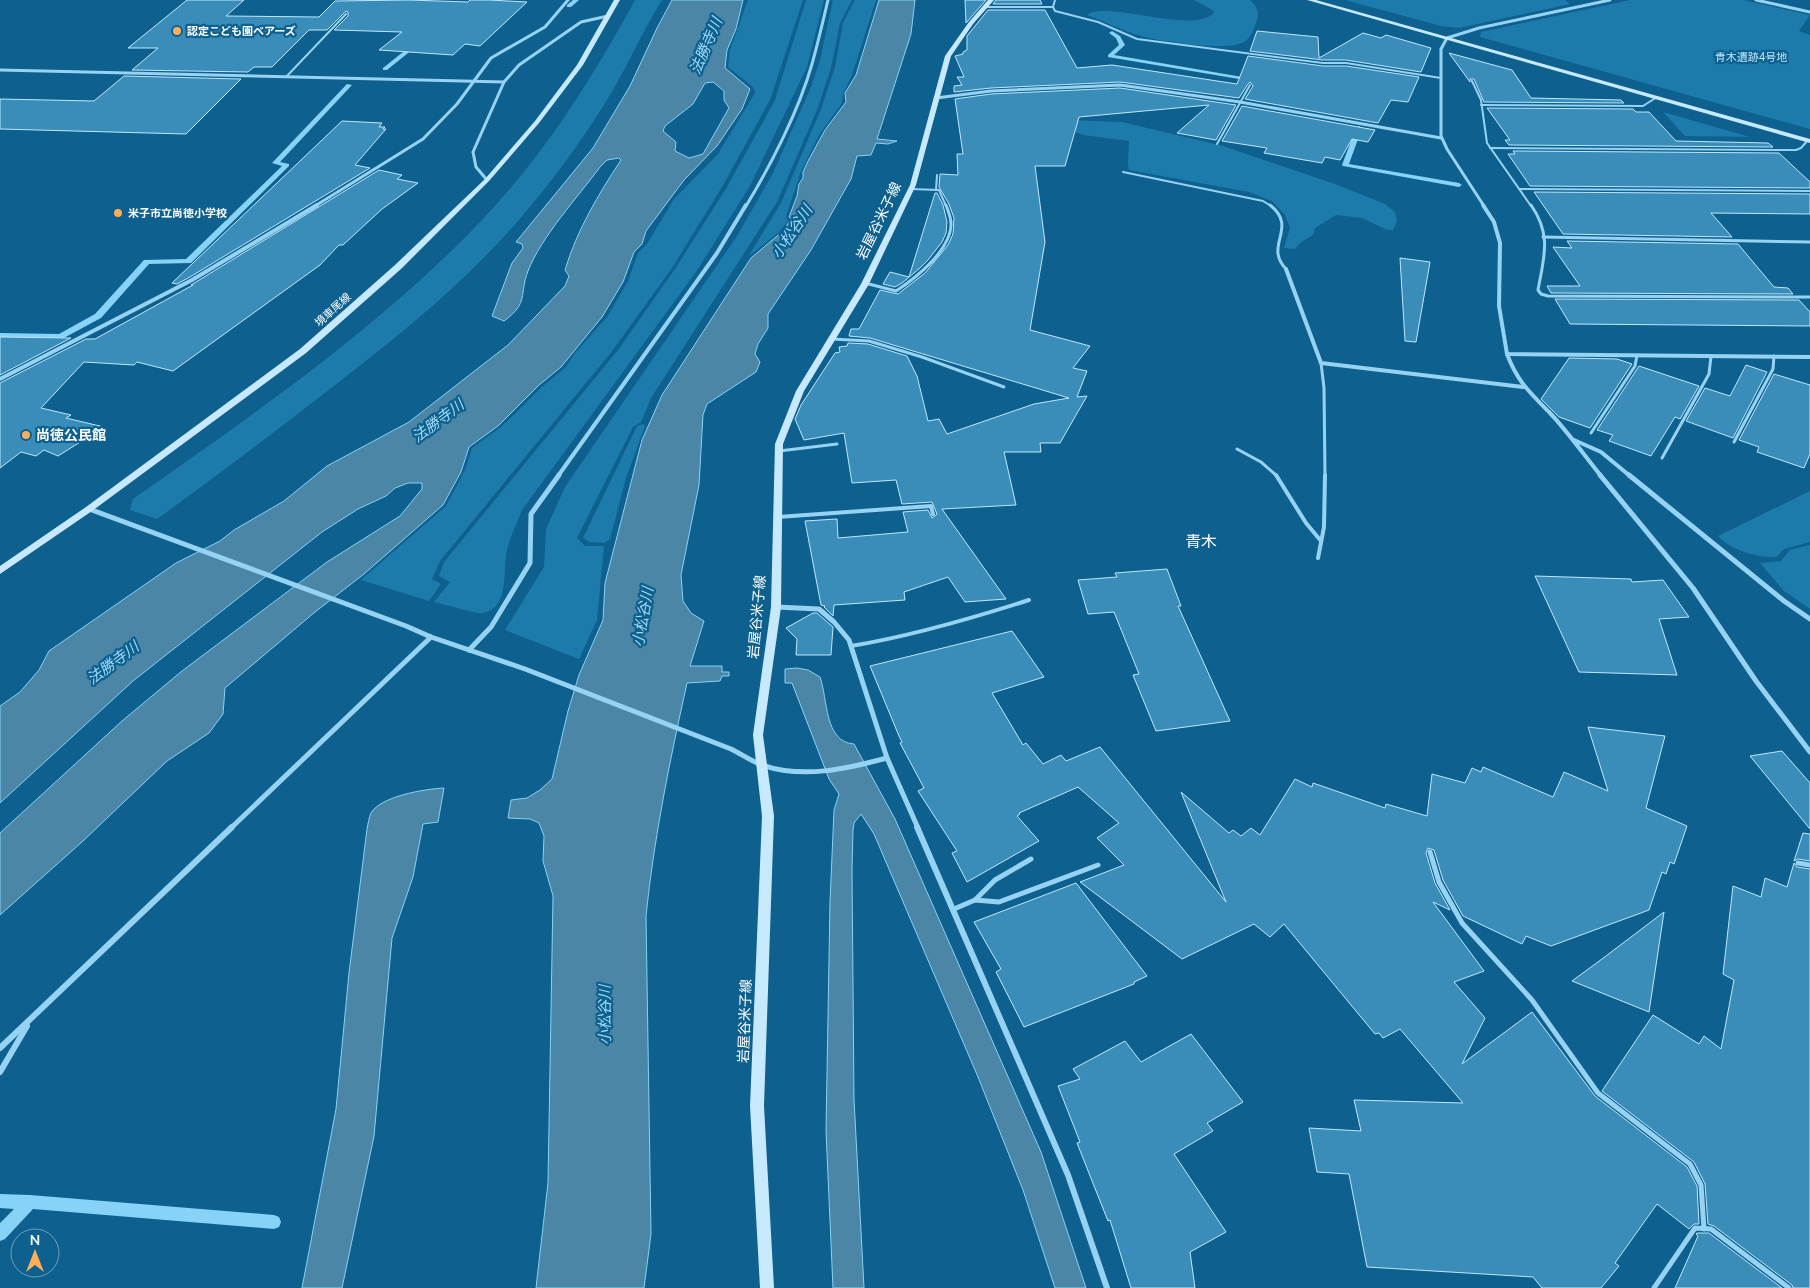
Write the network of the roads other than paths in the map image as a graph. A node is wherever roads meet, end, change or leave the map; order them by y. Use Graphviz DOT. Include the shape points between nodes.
graph roads {
  1 [pos="568,0"];
  2 [pos="617,0"];
  3 [pos="828,0"];
  4 [pos="991,0"];
  5 [pos="1055,0"];
  6 [pos="1310,0"];
  7 [pos="1610,0"];
  8 [pos="1756,0"];
  9 [pos="985,7"];
  10 [pos="1053,7"];
  11 [pos="1810,12"];
  12 [pos="346,14"];
  13 [pos="608,16"];
  14 [pos="1447,38"];
  15 [pos="0,70"];
  16 [pos="286,77"];
  17 [pos="1441,78"];
  18 [pos="472,81"];
  19 [pos="1472,81"];
  20 [pos="504,82"];
  21 [pos="1250,85"];
  22 [pos="1657,97"];
  23 [pos="936,98"];
  24 [pos="1240,102"];
  25 [pos="1481,105"];
  26 [pos="1442,138"];
  27 [pos="1809,140"];
  28 [pos="1217,144"];
  29 [pos="1490,148"];
  30 [pos="1123,172"];
  31 [pos="937,174"];
  32 [pos="487,180"];
  33 [pos="911,189"];
  34 [pos="1520,189"];
  35 [pos="936,190"];
  36 [pos="1810,191"];
  37 [pos="1544,237"];
  38 [pos="1810,242"];
  39 [pos="1286,269"];
  40 [pos="866,283"];
  41 [pos="1810,297"];
  42 [pos="832,339"];
  43 [pos="1507,354"];
  44 [pos="1637,355"];
  45 [pos="1711,356"];
  46 [pos="1774,356"];
  47 [pos="1810,357"];
  48 [pos="1321,363"];
  49 [pos="0,379"];
  50 [pos="1523,386"];
  51 [pos="1004,387"];
  52 [pos="1591,433"];
  53 [pos="1571,438"];
  54 [pos="1734,442"];
  55 [pos="837,444"];
  56 [pos="1237,449"];
  57 [pos="779,451"];
  58 [pos="1662,458"];
  59 [pos="89,509"];
  60 [pos="933,514"];
  61 [pos="778,517"];
  62 [pos="1321,541"];
  63 [pos="1318,558"];
  64 [pos="0,571"];
  65 [pos="1029,600"];
  66 [pos="776,607"];
  67 [pos="1810,619"];
  68 [pos="430,637"];
  69 [pos="851,646"];
  70 [pos="469,650"];
  71 [pos="1810,752"];
  72 [pos="887,758"];
  73 [pos="761,765"];
  74 [pos="1430,852"];
  75 [pos="1031,859"];
  76 [pos="1798,863"];
  77 [pos="1098,865"];
  78 [pos="1810,865"];
  79 [pos="975,900"];
  80 [pos="954,909"];
  81 [pos="29,1021"];
  82 [pos="0,1048"];
  83 [pos="0,1072"];
  84 [pos="1704,1228"];
  85 [pos="767,1288"];
  86 [pos="1107,1288"];
  87 [pos="1654,1288"];
  88 [pos="1789,1288"];
  1 -- 18 [label="street" via="545,27 491,58"];
  2 -- 13 [label="main road, 境車尾線"];
  3 -- 70 [label="street" via="812,65 795,110 757,188 707,268 531,514 530,563 491,626"];
  4 -- 9 [label="main road, 岩屋谷米子線"];
  5 -- 10 [label="lane"];
  6 -- 14 [label="main road"];
  7 -- 14 [label="street"];
  8 -- 11 [label="street"];
  9 -- 10 [label="lane"];
  9 -- 23 [label="main road, 岩屋谷米子線" via="948,56"];
  10 -- 17 [label="lane" via="1055,11 1098,22 1125,35 1149,41 1346,63"];
  12 -- 16 [label="lane"];
  13 -- 20 [label="street" via="581,22 519,65"];
  13 -- 32 [label="main road, 境車尾線" via="580,65"];
  14 -- 17 [label="street" via="1441,49"];
  14 -- 22 [label="main road"];
  15 -- 16 [label="street"];
  16 -- 18 [label="street"];
  17 -- 26 [label="street"];
  18 -- 20 [label="street"];
  18 -- 49 [label="street" via="457,104 423,139 192,280"];
  19 -- 25 [label="lane"];
  20 -- 32 [label="street" via="474,152 476,167"];
  21 -- 24 [label="lane"];
  22 -- 25 [label="lane" via="1643,106"];
  22 -- 27 [label="main road"];
  23 -- 24 [label="street" via="991,91 1120,85"];
  23 -- 33 [label="main road, 岩屋谷米子線"];
  24 -- 26 [label="street"];
  24 -- 28 [label="lane"];
  25 -- 29 [label="lane"];
  26 -- 43 [label="street" via="1494,222 1500,242 1499,306"];
  27 -- 29 [label="lane" via="1796,150"];
  29 -- 34 [label="lane"];
  30 -- 39 [label="lane" via="1263,201 1276,209 1281,218 1282,228 1276,249 1277,258"];
  31 -- 35 [label="lane"];
  32 -- 59 [label="main road, 境車尾線" via="398,267 303,351"];
  33 -- 35 [label="lane"];
  33 -- 40 [label="main road, 岩屋谷米子線"];
  34 -- 36 [label="lane"];
  34 -- 37 [label="lane" via="1536,213"];
  35 -- 40 [label="lane" via="940,190 951,221 948,238 929,263 904,286 896,290"];
  37 -- 38 [label="lane"];
  37 -- 41 [label="lane" via="1546,247 1538,290 1548,296"];
  39 -- 48 [label="street"];
  40 -- 42 [label="main road, 岩屋谷米子線"];
  42 -- 51 [label="lane" via="869,341"];
  42 -- 57 [label="main road, 岩屋谷米子線" via="800,391"];
  43 -- 44 [label="street"];
  43 -- 50 [label="street"];
  44 -- 45 [label="street"];
  44 -- 52 [label="lane" via="1635,366"];
  45 -- 46 [label="street"];
  45 -- 58 [label="lane" via="1709,374"];
  46 -- 47 [label="street"];
  46 -- 54 [label="lane" via="1773,369"];
  48 -- 50 [label="street"];
  48 -- 62 [label="lane" via="1325,490"];
  50 -- 53 [label="street"];
  53 -- 67 [label="street" via="1602,452"];
  53 -- 71 [label="street" via="1693,588 1756,681"];
  55 -- 57 [label="lane"];
  56 -- 62 [label="lane" via="1267,466 1277,476 1309,529"];
  57 -- 61 [label="main road, 岩屋谷米子線"];
  59 -- 64 [label="main road, 境車尾線"];
  59 -- 68 [label="street"];
  60 -- 61 [label="lane" via="932,506"];
  61 -- 66 [label="main road, 岩屋谷米子線"];
  62 -- 63 [label="lane"];
  65 -- 69 [label="lane" via="943,627"];
  66 -- 69 [label="street" via="819,610 834,622"];
  66 -- 73 [label="main road, 岩屋谷米子線" via="758,735"];
  68 -- 70 [label="street"];
  68 -- 81 [label="street"];
  69 -- 72 [label="street"];
  70 -- 73 [label="street" via="731,748"];
  72 -- 73 [label="street" via="820,773 793,772"];
  72 -- 80 [label="street"];
  73 -- 85 [label="main road, 岩屋谷米子線" via="768,816 757,1106"];
  74 -- 84 [label="lane" via="1439,882 1462,923 1532,1000 1598,1092 1690,1164 1701,1184"];
  75 -- 79 [label="lane" via="995,880"];
  76 -- 78 [label="lane"];
  77 -- 79 [label="lane" via="999,902"];
  79 -- 80 [label="lane"];
  80 -- 86 [label="street" via="1068,1175"];
  81 -- 82 [label="street"];
  81 -- 83 [label="street"];
  84 -- 87 [label="lane" via="1695,1228"];
  84 -- 88 [label="lane" via="1711,1229"];
}
